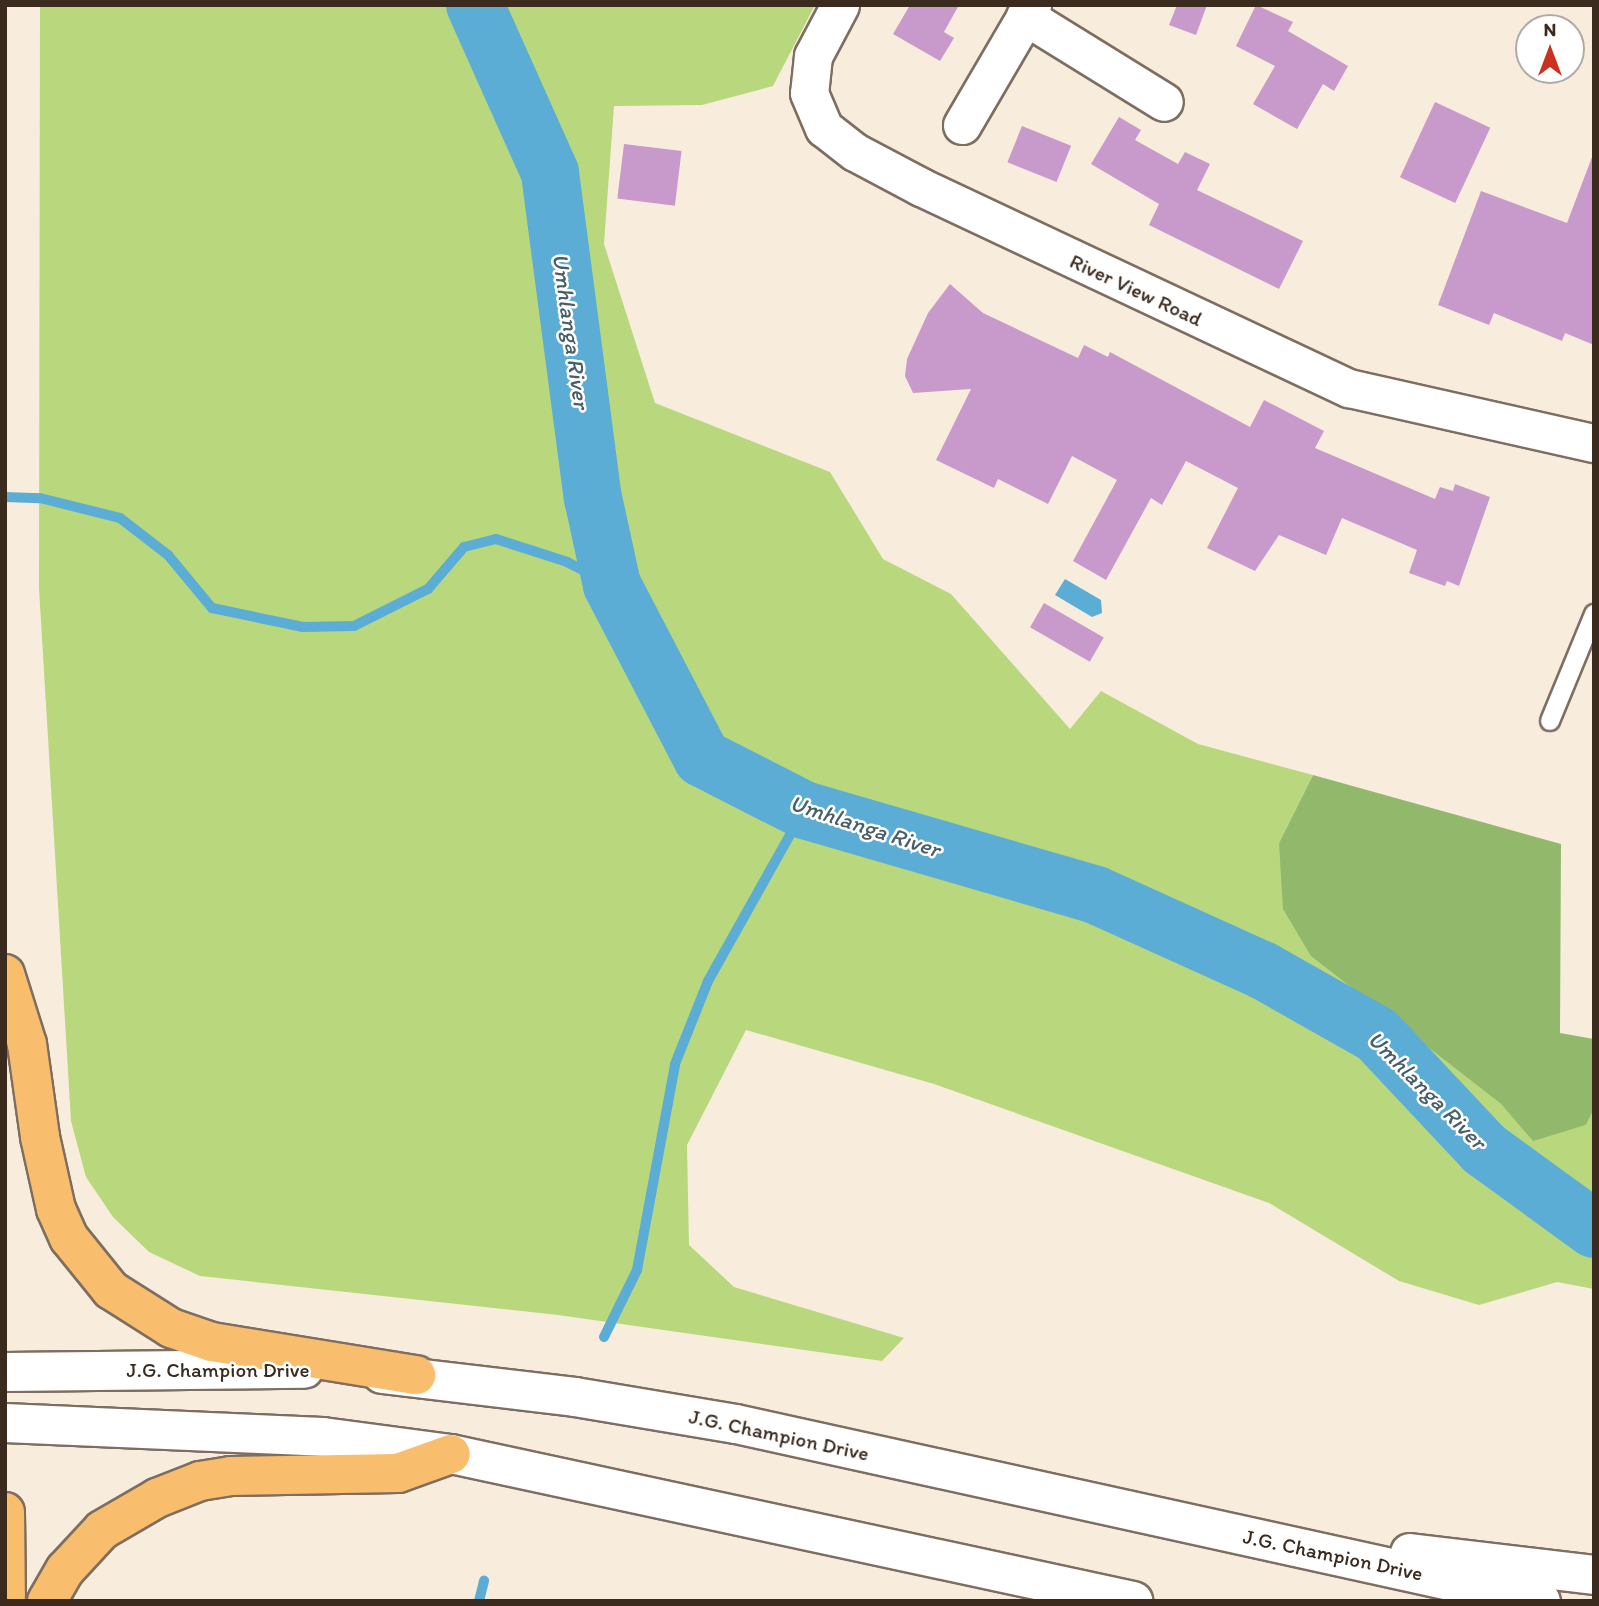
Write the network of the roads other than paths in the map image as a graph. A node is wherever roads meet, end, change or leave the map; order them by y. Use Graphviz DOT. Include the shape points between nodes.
graph roads {
  1 [pos="840,5"];
  2 [pos="1029,11"];
  3 [pos="1164,102"];
  4 [pos="962,125"];
  5 [pos="1594,443"];
  6 [pos="1594,614"];
  7 [pos="1550,721"];
  8 [pos="5,974"];
  9 [pos="5,1372"];
  10 [pos="416,1376"];
  11 [pos="5,1423"];
  12 [pos="451,1454"];
  13 [pos="5,1512"];
  14 [pos="1331,1555"];
  15 [pos="1594,1574"];
  16 [pos="6,1601"];
  17 [pos="47,1601"];
  18 [pos="1133,1601"];
  19 [pos="1541,1601"];
  1 -- 5 [label="street, River View Road" via="813,56 809,93 824,128 855,152 1349,388"];
  2 -- 3 [label="street"];
  2 -- 4 [label="street"];
  6 -- 7 [label="lane"];
  8 -- 10 [label="main road" via="27,1044 41,1149 56,1209 76,1248 111,1290 171,1328 212,1342"];
  9 -- 10 [label="street, J.G. Champion Drive" via="275,1368"];
  10 -- 14 [label="street, J.G. Champion Drive" via="736,1424"];
  11 -- 12 [label="street" via="323,1437"];
  12 -- 17 [label="main road" via="398,1474 230,1476 201,1481 157,1498 102,1530 65,1570"];
  12 -- 18 [label="street"];
  13 -- 16 [label="main road"];
  14 -- 15 [label="street" via="1437,1553"];
  14 -- 19 [label="street, J.G. Champion Drive"];
}
